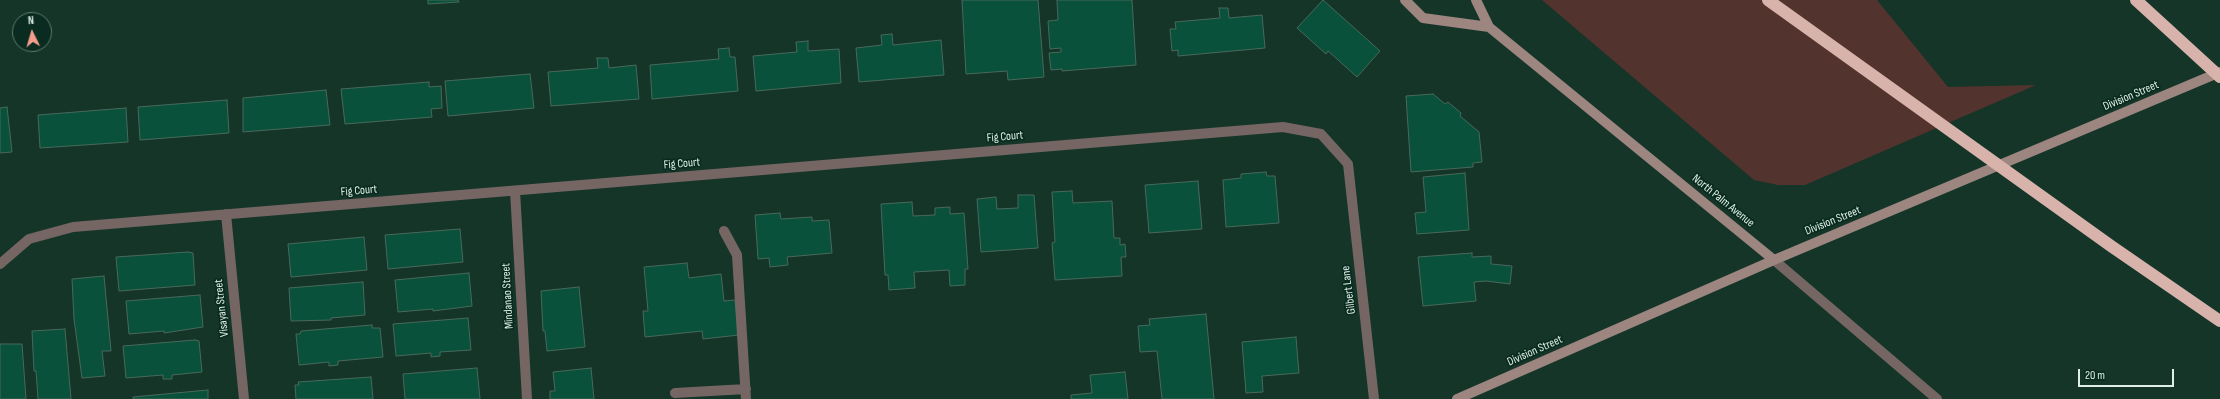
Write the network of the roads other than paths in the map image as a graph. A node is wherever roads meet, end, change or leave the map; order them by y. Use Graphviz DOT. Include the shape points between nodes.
graph roads {
  1 [pos="1405,0"];
  2 [pos="1476,0"];
  3 [pos="1768,0"];
  4 [pos="2136,0"];
  5 [pos="1489,28"];
  6 [pos="2220,72"];
  7 [pos="2220,77"];
  8 [pos="1349,179"];
  9 [pos="515,191"];
  10 [pos="226,214"];
  11 [pos="724,231"];
  12 [pos="1774,260"];
  13 [pos="0,264"];
  14 [pos="2220,321"];
  15 [pos="675,393"];
  16 [pos="746,394"];
  17 [pos="244,399"];
  18 [pos="527,399"];
  19 [pos="1374,399"];
  20 [pos="1457,399"];
  21 [pos="1937,399"];
  1 -- 5 [label="main road" via="1423,18"];
  2 -- 5 [label="main road, North Palm Avenue"];
  3 -- 14 [label="highway"];
  4 -- 7 [label="highway"];
  5 -- 12 [label="main road, North Palm Avenue"];
  6 -- 12 [label="main road, Division Street"];
  8 -- 9 [label="street, Fig Court" via="1348,164 1321,134 1283,127"];
  8 -- 19 [label="street, Gilbert Lane"];
  9 -- 10 [label="street, Fig Court"];
  9 -- 18 [label="street, Mindanao Street"];
  10 -- 13 [label="street, Fig Court" via="73,227 29,239"];
  10 -- 17 [label="street, Visayan Street"];
  11 -- 16 [label="street" via="737,255"];
  12 -- 20 [label="main road, Division Street"];
  12 -- 21 [label="street, North Palm Avenue"];
  15 -- 16 [label="street"];
}
